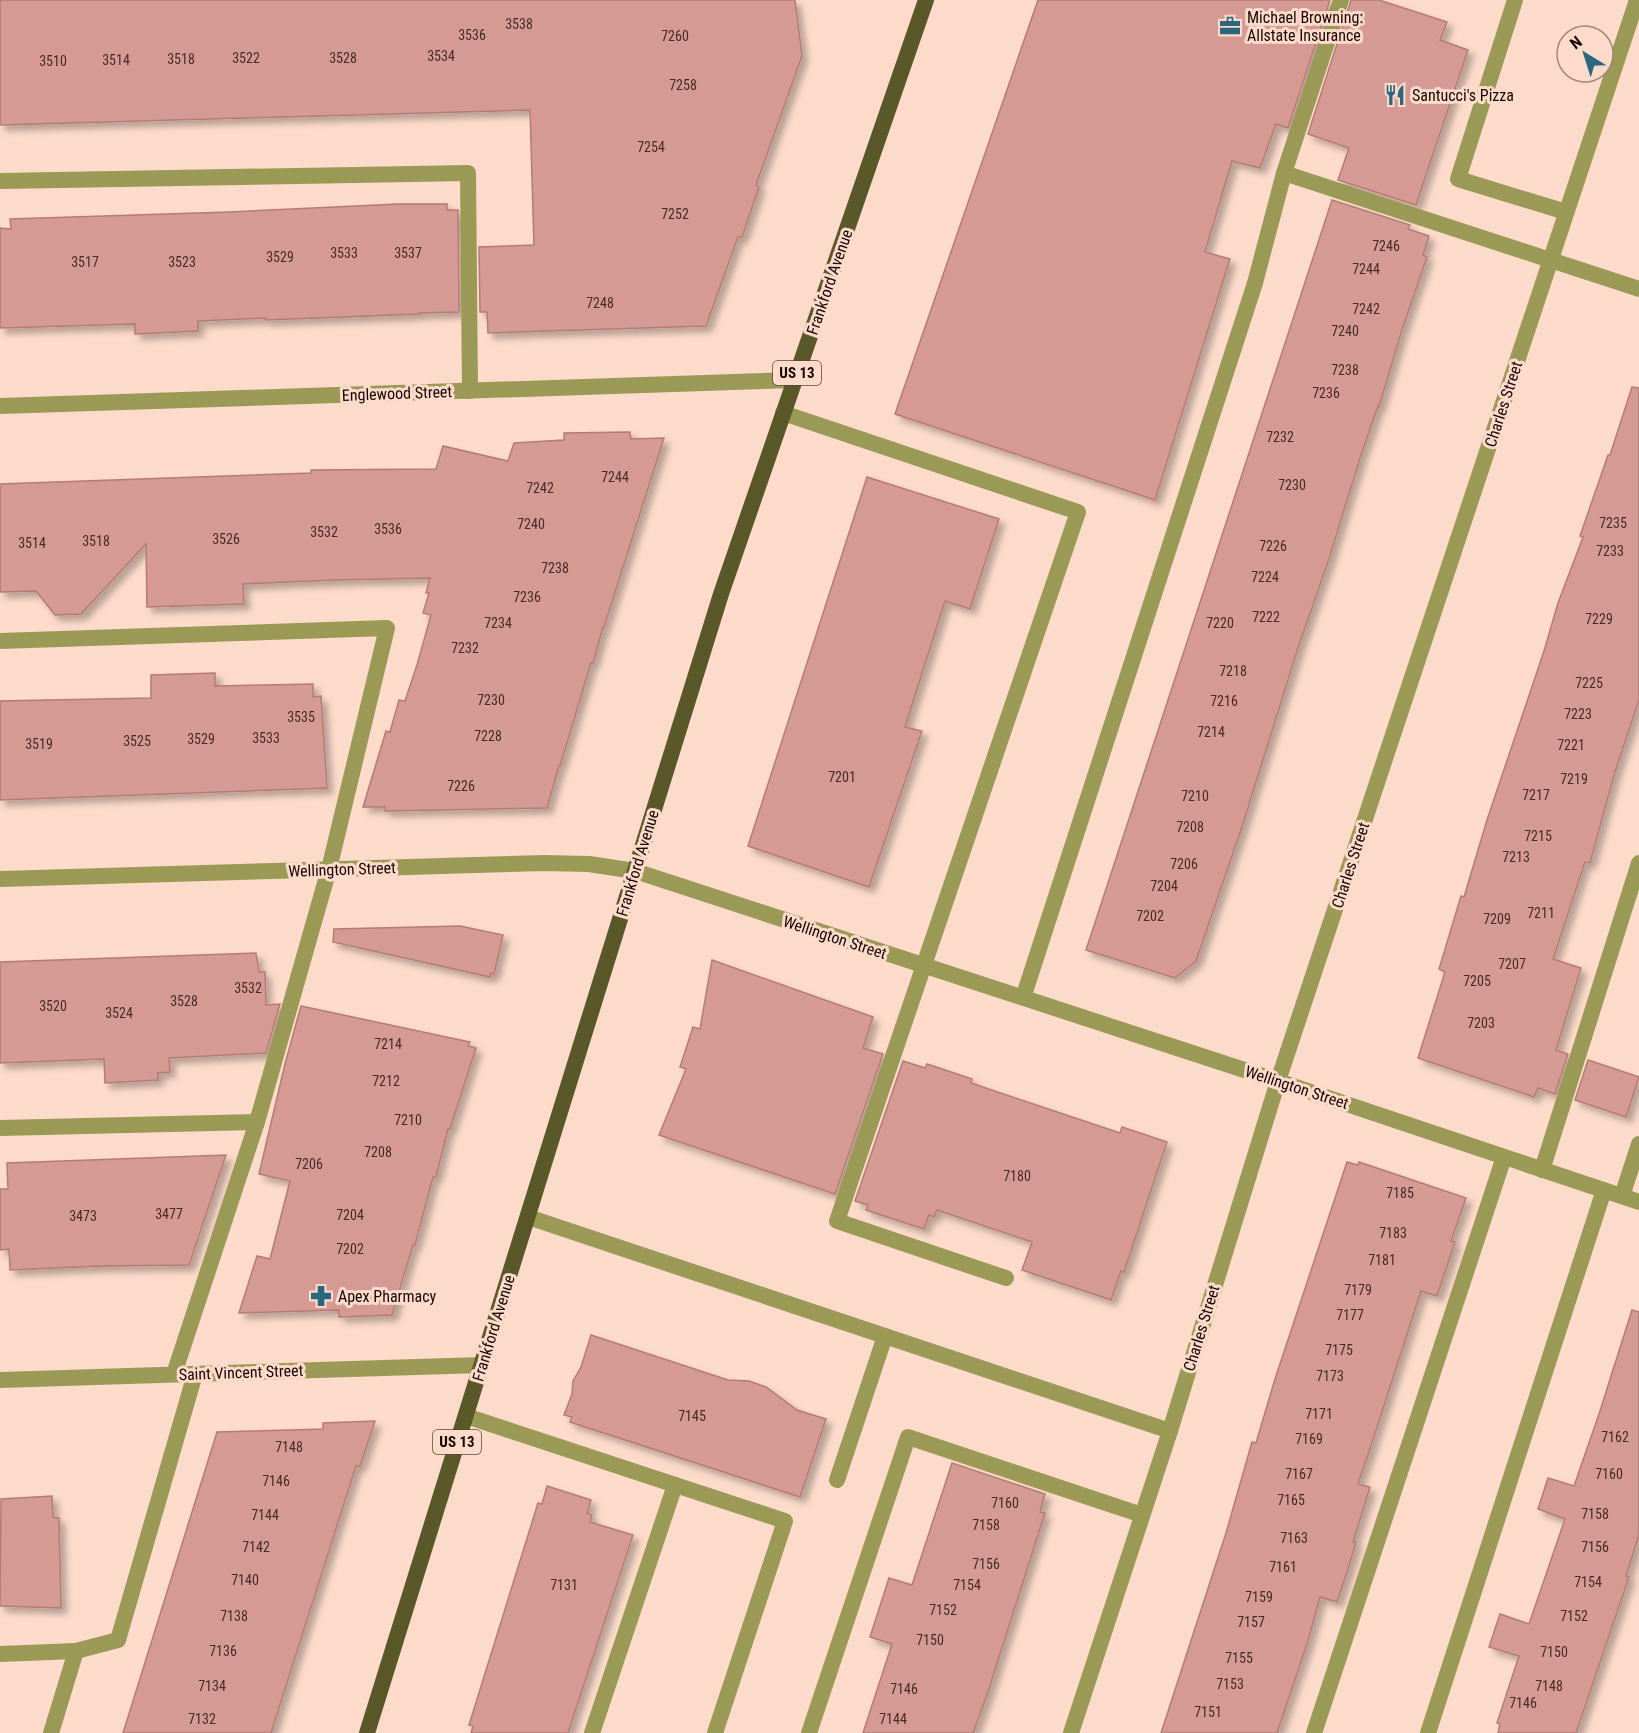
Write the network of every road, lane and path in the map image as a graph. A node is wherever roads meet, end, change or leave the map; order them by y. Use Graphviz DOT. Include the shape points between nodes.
graph roads {
  1 [pos="926,0"];
  2 [pos="1341,0"];
  3 [pos="1515,0"];
  4 [pos="1637,0"];
  5 [pos="1284,173"];
  6 [pos="0,181"];
  7 [pos="1566,212"];
  8 [pos="1551,261"];
  9 [pos="1639,290"];
  10 [pos="795,380"];
  11 [pos="470,391"];
  12 [pos="0,406"];
  13 [pos="783,412"];
  14 [pos="0,641"];
  15 [pos="1639,863"];
  16 [pos="329,869"];
  17 [pos="635,872"];
  18 [pos="0,879"];
  19 [pos="924,966"];
  20 [pos="1023,998"];
  21 [pos="1278,1081"];
  22 [pos="257,1122"];
  23 [pos="0,1128"];
  24 [pos="1639,1144"];
  25 [pos="1504,1157"];
  26 [pos="1542,1170"];
  27 [pos="1604,1190"];
  28 [pos="1622,1196"];
  29 [pos="1639,1202"];
  30 [pos="528,1216"];
  31 [pos="1006,1278"];
  32 [pos="885,1336"];
  33 [pos="481,1365"];
  34 [pos="174,1374"];
  35 [pos="195,1374"];
  36 [pos="0,1380"];
  37 [pos="466,1416"];
  38 [pos="1170,1431"];
  39 [pos="837,1480"];
  40 [pos="675,1485"];
  41 [pos="1142,1515"];
  42 [pos="76,1651"];
  43 [pos="0,1654"];
  44 [pos="51,1733"];
  45 [pos="367,1733"];
  46 [pos="592,1733"];
  47 [pos="715,1733"];
  48 [pos="808,1733"];
  49 [pos="1071,1733"];
  50 [pos="1314,1733"];
  51 [pos="1428,1733"];
  1 -- 10 [label="main road, Frankford Avenue / US 13"];
  2 -- 5 [label="street"];
  3 -- 7 [label="street" via="1458,179"];
  4 -- 7 [label="street, Charles Street"];
  5 -- 8 [label="street"];
  5 -- 20 [label="street" via="1255,283"];
  6 -- 11 [label="street" via="468,173"];
  7 -- 8 [label="street, Charles Street"];
  8 -- 9 [label="street"];
  8 -- 21 [label="street, Charles Street"];
  10 -- 11 [label="street, Englewood Street"];
  10 -- 13 [label="main road, Frankford Avenue / US 13"];
  11 -- 12 [label="street, Englewood Street"];
  13 -- 17 [label="main road, Frankford Avenue / US 13" via="721,594"];
  13 -- 19 [label="street" via="1078,512"];
  14 -- 16 [label="street" via="387,628"];
  15 -- 26 [label="street"];
  16 -- 17 [label="street, Wellington Street" via="544,863 589,864"];
  16 -- 18 [label="street, Wellington Street"];
  16 -- 22 [label="street"];
  17 -- 19 [label="street, Wellington Street"];
  17 -- 30 [label="main road, Frankford Avenue / US 13"];
  19 -- 20 [label="street, Wellington Street"];
  19 -- 31 [label="street" via="837,1221"];
  20 -- 21 [label="street, Wellington Street"];
  21 -- 25 [label="street, Wellington Street"];
  21 -- 38 [label="street, Charles Street"];
  22 -- 23 [label="street"];
  22 -- 34 [label="street"];
  24 -- 28 [label="street"];
  25 -- 26 [label="street, Wellington Street"];
  25 -- 50 [label="street"];
  26 -- 27 [label="street, Wellington Street"];
  27 -- 28 [label="street, Wellington Street"];
  27 -- 51 [label="street"];
  28 -- 29 [label="street, Wellington Street"];
  30 -- 32 [label="street"];
  30 -- 33 [label="main road, Frankford Avenue / US 13"];
  32 -- 38 [label="street"];
  32 -- 39 [label="street"];
  33 -- 35 [label="street, Saint Vincent Street"];
  33 -- 37 [label="main road, Frankford Avenue / US 13"];
  34 -- 35 [label="street, Saint Vincent Street"];
  34 -- 36 [label="street, Saint Vincent Street"];
  35 -- 42 [label="street" via="118,1640"];
  37 -- 40 [label="street"];
  37 -- 45 [label="main road, Frankford Avenue / US 13"];
  38 -- 41 [label="street, Charles Street"];
  40 -- 46 [label="street"];
  40 -- 47 [label="street" via="786,1521"];
  41 -- 48 [label="street" via="908,1437"];
  41 -- 49 [label="street, Charles Street"];
  42 -- 43 [label="street"];
  42 -- 44 [label="street"];
}
